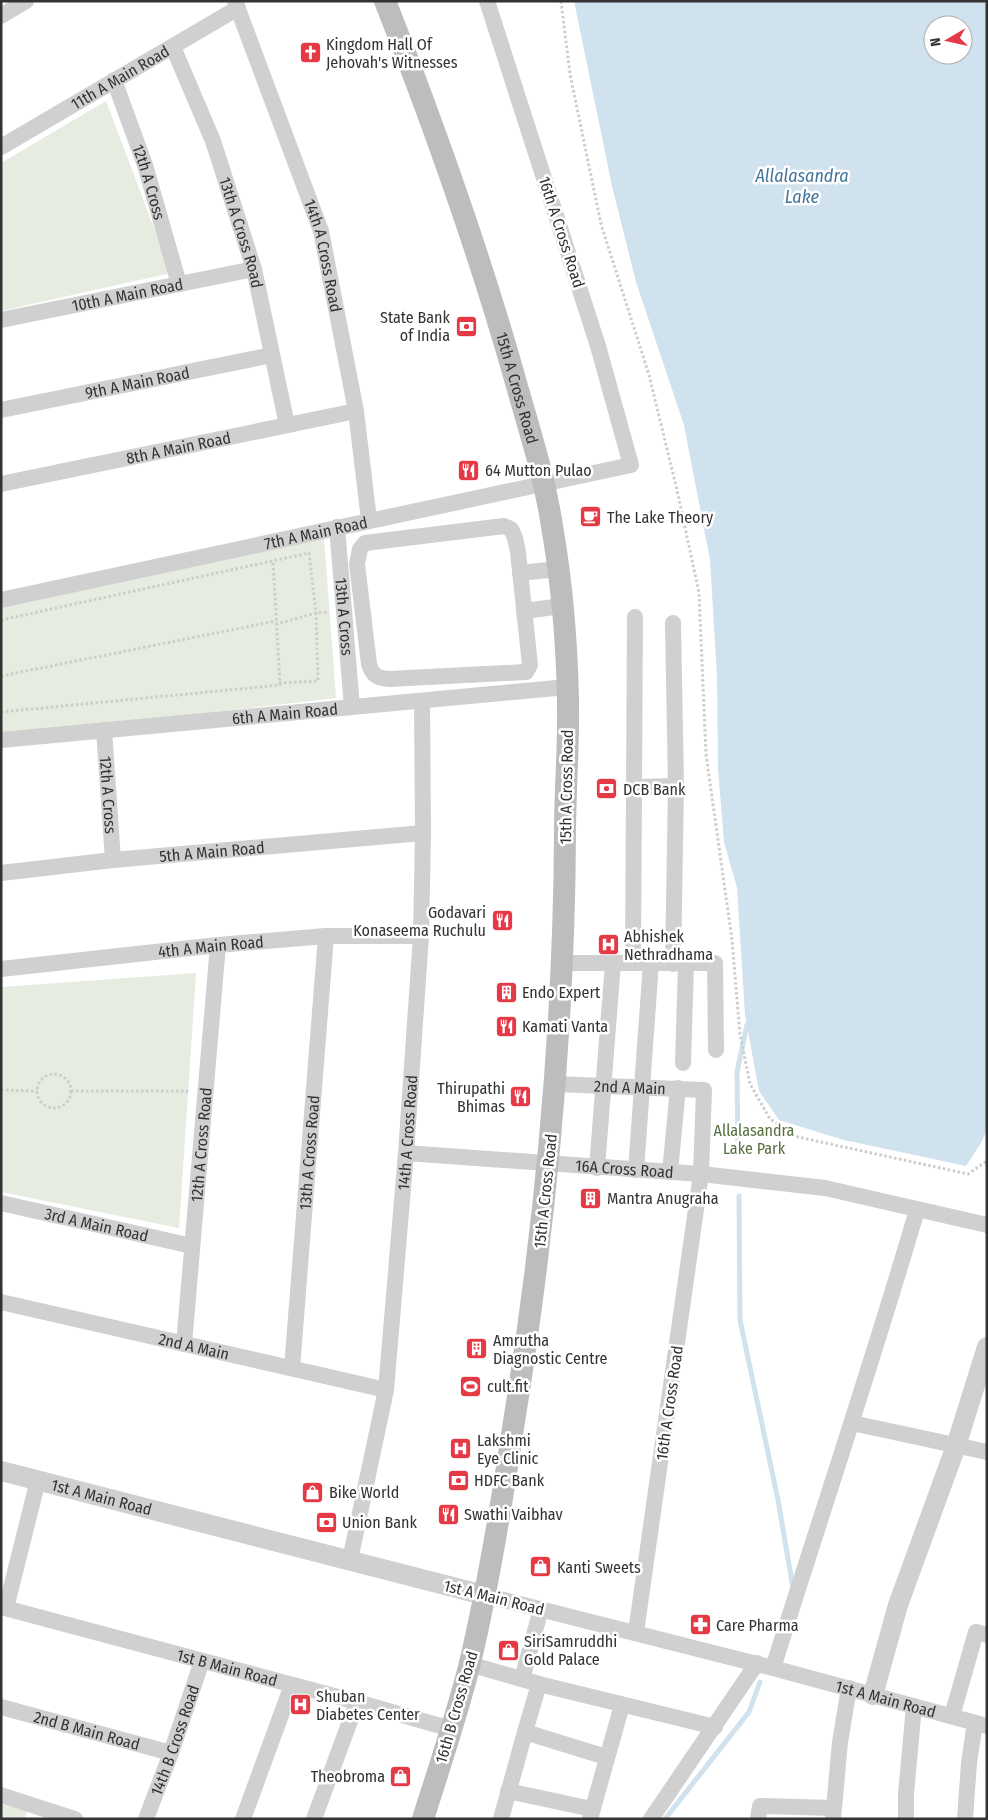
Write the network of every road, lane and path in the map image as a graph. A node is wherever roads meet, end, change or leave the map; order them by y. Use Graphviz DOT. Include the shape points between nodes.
graph roads {
  1 [pos="26,1"];
  2 [pos="385,1"];
  3 [pos="487,1"];
  4 [pos="561,1"];
  5 [pos="237,4"];
  6 [pos="1,16"];
  7 [pos="173,47"];
  8 [pos="114,80"];
  9 [pos="1,147"];
  10 [pos="254,269"];
  11 [pos="180,284"];
  12 [pos="1,320"];
  13 [pos="272,355"];
  14 [pos="1,410"];
  15 [pos="356,411"];
  16 [pos="287,425"];
  17 [pos="631,465"];
  18 [pos="544,483"];
  19 [pos="1,484"];
  20 [pos="369,520"];
  21 [pos="337,527"];
  22 [pos="273,561"];
  23 [pos="558,569"];
  24 [pos="520,574"];
  25 [pos="1,600"];
  26 [pos="562,606"];
  27 [pos="524,611"];
  28 [pos="316,614"];
  29 [pos="635,617"];
  30 [pos="1,620"];
  31 [pos="277,623"];
  32 [pos="673,624"];
  33 [pos="1,676"];
  34 [pos="280,683"];
  35 [pos="567,687"];
  36 [pos="422,701"];
  37 [pos="352,707"];
  38 [pos="1,712"];
  39 [pos="104,730"];
  40 [pos="1,740"];
  41 [pos="676,786"];
  42 [pos="635,787"];
  43 [pos="423,833"];
  44 [pos="113,860"];
  45 [pos="1,873"];
  46 [pos="326,936"];
  47 [pos="421,936"];
  48 [pos="218,945"];
  49 [pos="562,963"];
  50 [pos="612,963"];
  51 [pos="633,963"];
  52 [pos="651,963"];
  53 [pos="680,964"];
  54 [pos="1,969"];
  55 [pos="716,1050"];
  56 [pos="683,1063"];
  57 [pos="556,1084"];
  58 [pos="603,1086"];
  59 [pos="642,1087"];
  60 [pos="678,1088"];
  61 [pos="1,1090"];
  62 [pos="704,1090"];
  63 [pos="37,1091"];
  64 [pos="71,1091"];
  65 [pos="205,1092"];
  66 [pos="406,1153"];
  67 [pos="987,1161"];
  68 [pos="548,1164"];
  69 [pos="597,1168"];
  70 [pos="636,1170"];
  71 [pos="670,1172"];
  72 [pos="701,1174"];
  73 [pos="1,1203"];
  74 [pos="917,1210"];
  75 [pos="987,1225"];
  76 [pos="192,1246"];
  77 [pos="1,1302"];
  78 [pos="184,1344"];
  79 [pos="987,1347"];
  80 [pos="292,1368"];
  81 [pos="386,1390"];
  82 [pos="852,1423"];
  83 [pos="956,1446"];
  84 [pos="987,1452"];
  85 [pos="1,1471"];
  86 [pos="38,1480"];
  87 [pos="350,1560"];
  88 [pos="484,1595"];
  89 [pos="4,1608"];
  90 [pos="541,1609"];
  91 [pos="636,1632"];
  92 [pos="987,1635"];
  93 [pos="202,1661"];
  94 [pos="757,1663"];
  95 [pos="469,1664"];
  96 [pos="773,1668"];
  97 [pos="522,1679"];
  98 [pos="539,1684"];
  99 [pos="292,1685"];
  100 [pos="849,1688"];
  101 [pos="873,1695"];
  102 [pos="357,1702"];
  103 [pos="622,1705"];
  104 [pos="914,1706"];
  105 [pos="1,1707"];
  106 [pos="952,1716"];
  107 [pos="981,1724"];
  108 [pos="715,1727"];
  109 [pos="451,1729"];
  110 [pos="525,1732"];
  111 [pos="171,1753"];
  112 [pos="606,1757"];
  113 [pos="508,1791"];
  114 [pos="1,1795"];
  115 [pos="834,1813"];
  116 [pos="42,1814"];
  117 [pos="591,1814"];
  118 [pos="75,1819"];
  119 [pos="146,1819"];
  120 [pos="243,1819"];
  121 [pos="314,1819"];
  122 [pos="423,1819"];
  123 [pos="501,1819"];
  124 [pos="651,1819"];
  125 [pos="758,1819"];
  126 [pos="906,1819"];
  127 [pos="965,1819"];
  1 -- 6 [label="street"];
  2 -- 18 [label="main road, 15th A Cross Road" via="426,105 494,308"];
  3 -- 17 [label="street, 16th A Cross Road" via="598,346"];
  4 -- 67 [label="path" via="570,74 601,224 649,375 699,592 706,754 732,940 740,1034 750,1084 770,1120 798,1137 968,1174"];
  5 -- 7 [label="street, 11th A Main Road"];
  5 -- 15 [label="street, 14th A Cross Road" via="321,231"];
  7 -- 8 [label="street, 11th A Main Road"];
  7 -- 10 [label="street, 13th A Cross Road" via="213,141"];
  8 -- 9 [label="street, 11th A Main Road"];
  8 -- 11 [label="street, 12th A Cross" via="145,165"];
  10 -- 11 [label="street, 10th A Main Road"];
  10 -- 13 [label="street, 13th A Cross Road"];
  11 -- 12 [label="street, 10th A Main Road"];
  13 -- 14 [label="street, 9th A Main Road"];
  13 -- 16 [label="street, 13th A Cross Road"];
  15 -- 16 [label="street, 8th A Main Road"];
  15 -- 20 [label="street, 14th A Cross Road"];
  16 -- 19 [label="street, 8th A Main Road"];
  17 -- 18 [label="street, 7th A Main Road"];
  18 -- 20 [label="street, 7th A Main Road"];
  18 -- 23 [label="main road, 15th A Cross Road"];
  20 -- 21 [label="street, 7th A Main Road"];
  21 -- 25 [label="street, 7th A Main Road"];
  21 -- 37 [label="street, 13th A Cross"];
  22 -- 28 [label="path" via="309,553"];
  22 -- 30 [label="path"];
  22 -- 31 [label="path"];
  23 -- 24 [label="street"];
  23 -- 26 [label="main road, 15th A Cross Road"];
  24 -- 27 [label="street"];
  24 -- 27 [label="street" via="516,538 510,528 504,526 365,543 356,564 369,664 372,673 379,678 526,672 530,665"];
  26 -- 27 [label="street"];
  26 -- 35 [label="main road, 15th A Cross Road"];
  28 -- 31 [label="path"];
  28 -- 34 [label="path" via="318,681"];
  29 -- 42 [label="street"];
  31 -- 33 [label="path"];
  31 -- 34 [label="path"];
  32 -- 41 [label="street"];
  34 -- 38 [label="path"];
  35 -- 36 [label="street, 6th A Main Road"];
  35 -- 49 [label="main road, 15th A Cross Road"];
  36 -- 37 [label="street, 6th A Main Road"];
  36 -- 43 [label="street, 14th A Cross Road"];
  37 -- 39 [label="street, 6th A Main Road"];
  39 -- 40 [label="street, 6th A Main Road"];
  39 -- 44 [label="street, 12th A Cross"];
  41 -- 42 [label="street"];
  41 -- 53 [label="street"];
  42 -- 51 [label="street"];
  43 -- 44 [label="street, 5th A Main Road"];
  43 -- 47 [label="street, 14th A Cross Road"];
  44 -- 45 [label="street, 5th A Main Road"];
  46 -- 47 [label="street, 4th A Main Road"];
  46 -- 48 [label="street, 4th A Main Road"];
  46 -- 80 [label="street, 13th A Cross Road"];
  47 -- 66 [label="street, 14th A Cross Road"];
  48 -- 54 [label="street, 4th A Main Road"];
  48 -- 65 [label="street, 12th A Cross Road"];
  49 -- 50 [label="street"];
  49 -- 57 [label="main road, 15th A Cross Road"];
  50 -- 51 [label="street"];
  50 -- 58 [label="street"];
  51 -- 52 [label="street"];
  52 -- 53 [label="street"];
  52 -- 59 [label="street"];
  53 -- 55 [label="street" via="715,963"];
  53 -- 56 [label="street"];
  57 -- 58 [label="street, 2nd A Main"];
  57 -- 68 [label="main road, 15th A Cross Road"];
  58 -- 59 [label="street, 2nd A Main"];
  58 -- 69 [label="street"];
  59 -- 60 [label="street, 2nd A Main"];
  59 -- 70 [label="street"];
  60 -- 62 [label="street, 2nd A Main"];
  60 -- 71 [label="street"];
  61 -- 63 [label="path"];
  62 -- 72 [label="street, 16th A Cross Road"];
  63 -- 64 [label="path" via="44,1104 57,1107 68,1100"];
  63 -- 64 [label="path" via="45,1076 54,1074 67,1080"];
  64 -- 65 [label="path"];
  65 -- 76 [label="street, 12th A Cross Road"];
  66 -- 68 [label="street"];
  66 -- 81 [label="street, 14th A Cross Road"];
  68 -- 69 [label="street, 16A Cross Road"];
  68 -- 88 [label="main road, 15th A Cross Road" via="524,1363"];
  69 -- 70 [label="street, 16A Cross Road"];
  70 -- 71 [label="street, 16A Cross Road"];
  71 -- 72 [label="street, 16A Cross Road"];
  72 -- 74 [label="street, 16A Cross Road" via="825,1188"];
  72 -- 91 [label="street, 16th A Cross Road"];
  73 -- 76 [label="street, 3rd A Main Road"];
  74 -- 75 [label="street, 16A Cross Road"];
  74 -- 82 [label="street"];
  76 -- 78 [label="street, 12th A Cross Road"];
  77 -- 78 [label="street, 2nd A Main"];
  78 -- 80 [label="street, 2nd A Main"];
  79 -- 83 [label="street"];
  80 -- 81 [label="street, 2nd A Main"];
  81 -- 87 [label="street, 14th A Cross Road"];
  82 -- 83 [label="street"];
  82 -- 96 [label="street"];
  83 -- 84 [label="street"];
  83 -- 101 [label="street" via="898,1605"];
  85 -- 86 [label="street, 1st A Main Road"];
  86 -- 87 [label="street, 1st A Main Road"];
  86 -- 89 [label="street"];
  87 -- 88 [label="street, 1st A Main Road"];
  88 -- 90 [label="street, 1st A Main Road"];
  88 -- 95 [label="main road, 16th B Cross Road"];
  89 -- 93 [label="street, 1st B Main Road"];
  90 -- 91 [label="street, 1st A Main Road"];
  90 -- 97 [label="street"];
  91 -- 94 [label="street, 1st A Main Road"];
  92 -- 106 [label="street" via="976,1632"];
  93 -- 99 [label="street, 1st B Main Road"];
  93 -- 111 [label="street, 14th B Cross Road"];
  94 -- 96 [label="street, 1st A Main Road"];
  94 -- 108 [label="street"];
  95 -- 97 [label="street"];
  95 -- 109 [label="main road, 16th B Cross Road"];
  96 -- 100 [label="street, 1st A Main Road"];
  97 -- 98 [label="street"];
  98 -- 103 [label="street"];
  98 -- 110 [label="street"];
  99 -- 102 [label="street, 1st B Main Road"];
  99 -- 120 [label="street"];
  100 -- 101 [label="street, 1st A Main Road"];
  100 -- 115 [label="street" via="840,1742"];
  101 -- 104 [label="street, 1st A Main Road"];
  102 -- 109 [label="street, 1st B Main Road"];
  102 -- 121 [label="street"];
  103 -- 108 [label="street"];
  103 -- 112 [label="street"];
  104 -- 106 [label="street, 1st A Main Road"];
  104 -- 126 [label="street"];
  105 -- 111 [label="street, 2nd B Main Road"];
  106 -- 107 [label="street, 1st A Main Road"];
  107 -- 127 [label="street" via="969,1763"];
  108 -- 124 [label="street"];
  109 -- 122 [label="main road, 16th B Cross Road"];
  110 -- 112 [label="street"];
  110 -- 113 [label="street"];
  111 -- 119 [label="street, 14th B Cross Road"];
  112 -- 117 [label="street"];
  113 -- 117 [label="street"];
  113 -- 123 [label="street"];
  114 -- 116 [label="street"];
  115 -- 125 [label="street" via="760,1806"];
  116 -- 118 [label="street"];
}
